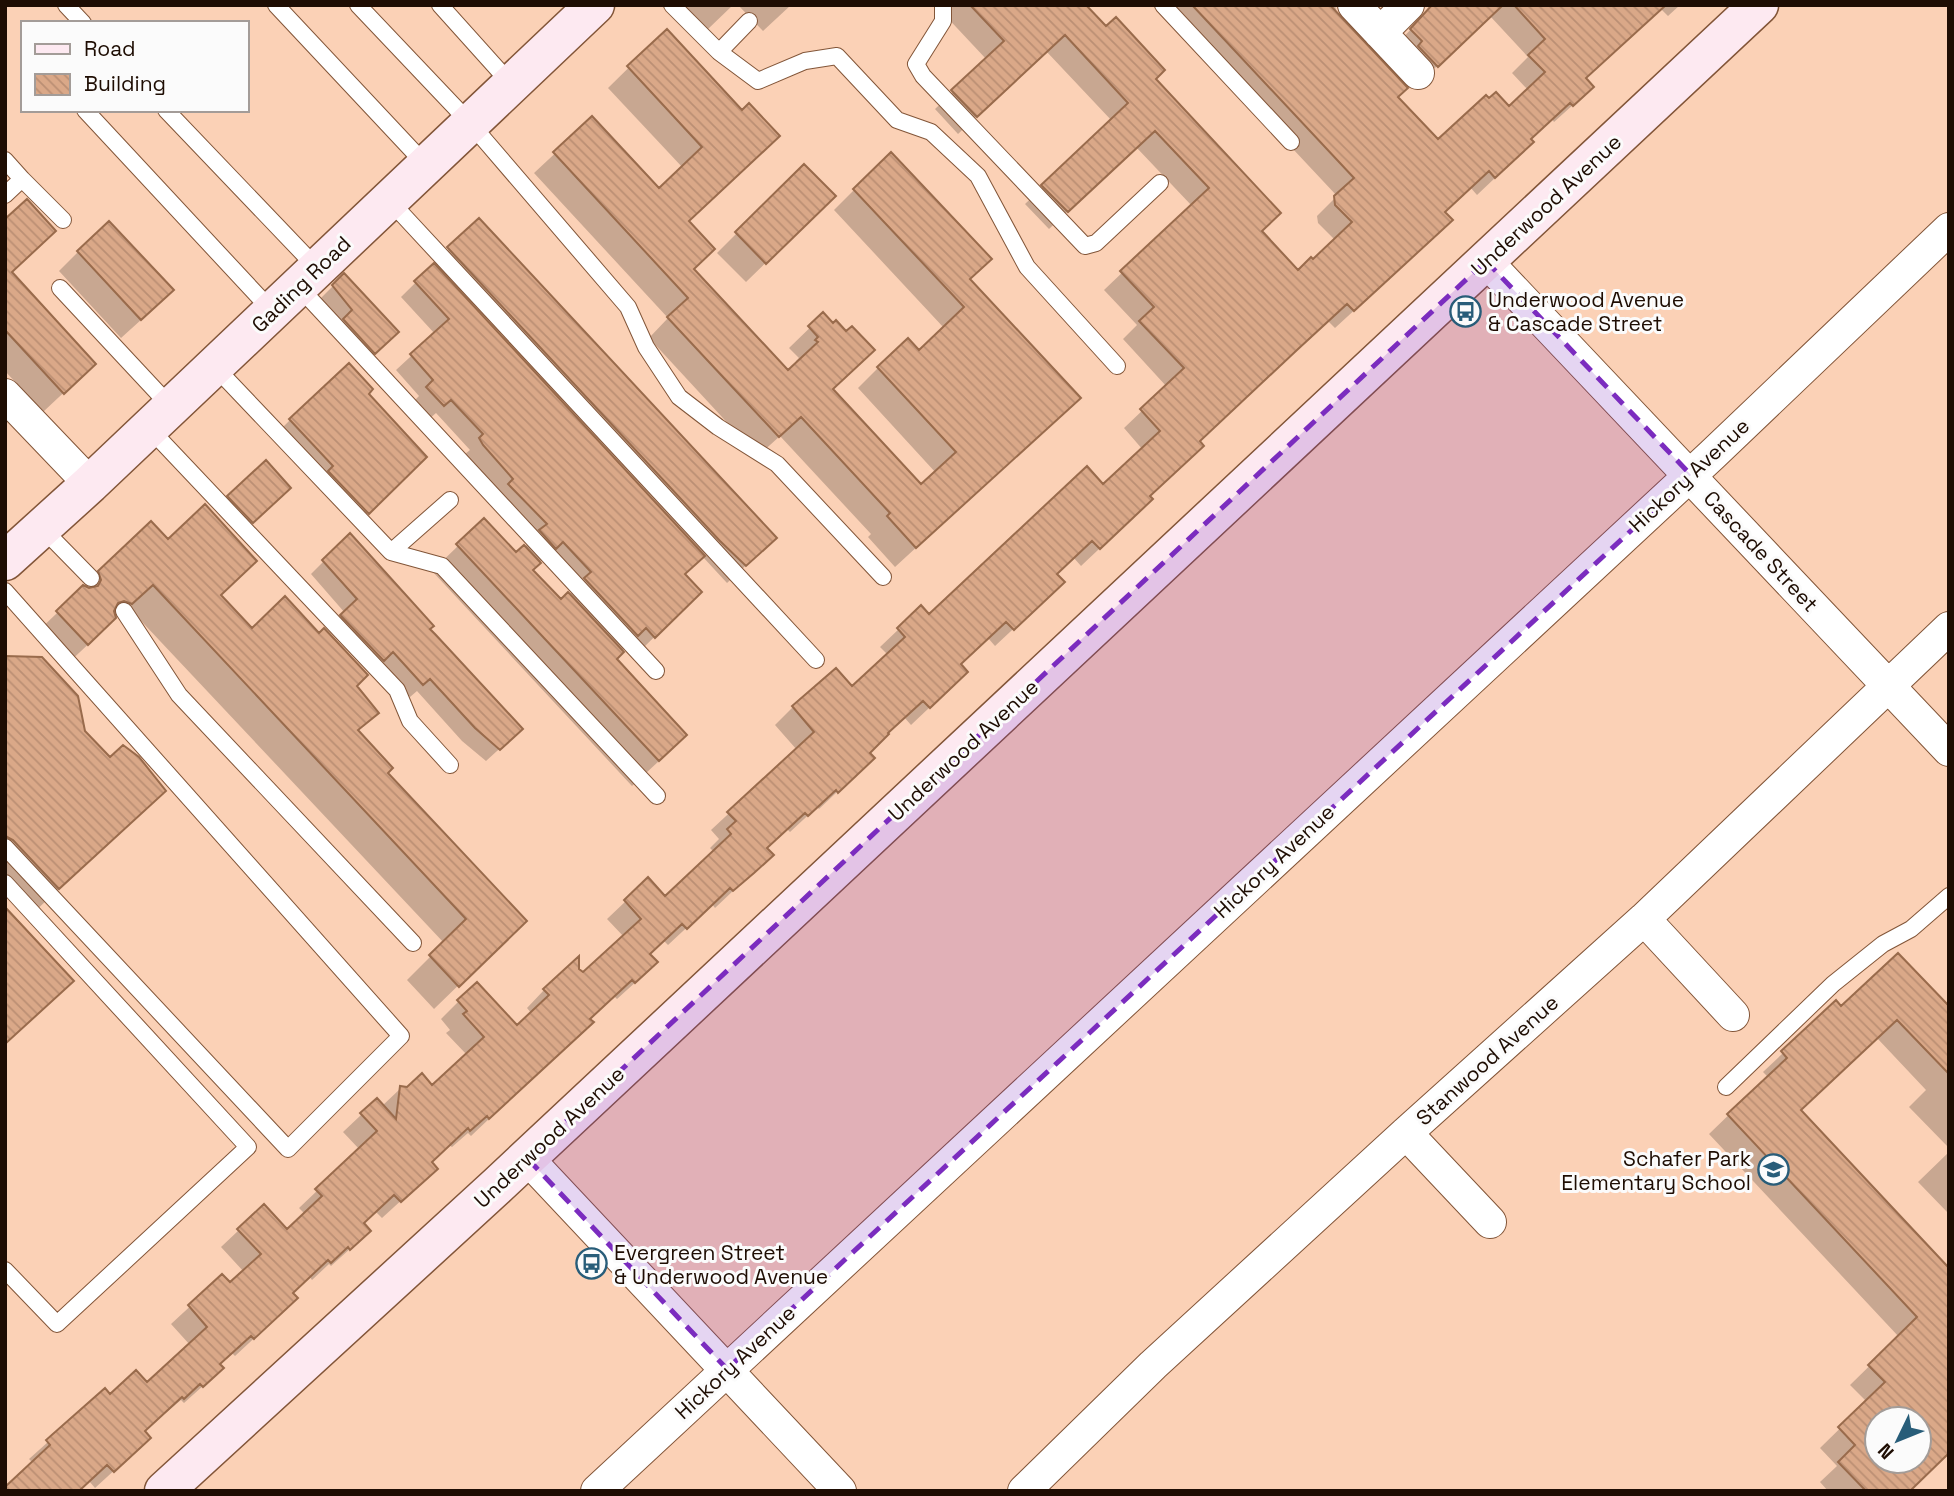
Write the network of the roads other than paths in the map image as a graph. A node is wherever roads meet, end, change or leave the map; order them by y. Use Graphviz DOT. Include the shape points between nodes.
graph roads {
  1 [pos="66,5"];
  2 [pos="276,5"];
  3 [pos="358,5"];
  4 [pos="440,5"];
  5 [pos="595,5"];
  6 [pos="672,5"];
  7 [pos="943,5"];
  8 [pos="1163,5"];
  9 [pos="1354,5"];
  10 [pos="1408,5"];
  11 [pos="1759,5"];
  12 [pos="81,21"];
  13 [pos="749,21"];
  14 [pos="1380,33"];
  15 [pos="719,52"];
  16 [pos="1418,73"];
  17 [pos="511,84"];
  18 [pos="87,112"];
  19 [pos="167,112"];
  20 [pos="470,123"];
  21 [pos="1291,142"];
  22 [pos="5,160"];
  23 [pos="426,165"];
  24 [pos="22,179"];
  25 [pos="1160,183"];
  26 [pos="5,195"];
  27 [pos="389,200"];
  28 [pos="63,220"];
  29 [pos="1949,229"];
  30 [pos="1486,261"];
  31 [pos="60,288"];
  32 [pos="296,288"];
  33 [pos="214,366"];
  34 [pos="1117,366"];
  35 [pos="5,395"];
  36 [pos="160,418"];
  37 [pos="1690,475"];
  38 [pos="90,484"];
  39 [pos="450,500"];
  40 [pos="42,528"];
  41 [pos="391,552"];
  42 [pos="5,561"];
  43 [pos="883,577"];
  44 [pos="91,578"];
  45 [pos="5,591"];
  46 [pos="124,611"];
  47 [pos="1949,628"];
  48 [pos="816,660"];
  49 [pos="656,670"];
  50 [pos="1888,686"];
  51 [pos="1949,750"];
  52 [pos="450,765"];
  53 [pos="657,796"];
  54 [pos="5,847"];
  55 [pos="5,883"];
  56 [pos="1949,896"];
  57 [pos="1644,919"];
  58 [pos="413,943"];
  59 [pos="1733,1015"];
  60 [pos="1726,1087"];
  61 [pos="1406,1133"];
  62 [pos="527,1158"];
  63 [pos="1490,1222"];
  64 [pos="5,1270"];
  65 [pos="727,1370"];
  66 [pos="164,1491"];
  67 [pos="597,1491"];
  68 [pos="840,1491"];
  69 [pos="1024,1491"];
  1 -- 12 [label="lane"];
  2 -- 23 [label="lane"];
  3 -- 20 [label="lane"];
  4 -- 17 [label="lane"];
  5 -- 17 [label="street, Gading Road"];
  6 -- 15 [label="lane"];
  7 -- 25 [label="lane" via="943,21 916,64 923,76 1085,246 1096,243"];
  8 -- 21 [label="lane"];
  9 -- 14 [label="street"];
  10 -- 14 [label="street"];
  11 -- 30 [label="street, Underwood Avenue"];
  13 -- 15 [label="lane"];
  14 -- 16 [label="street"];
  15 -- 34 [label="lane" via="758,81 805,61 837,56 897,120 931,132 978,176 1027,267"];
  17 -- 20 [label="street, Gading Road"];
  18 -- 32 [label="lane"];
  19 -- 32 [label="lane"];
  20 -- 23 [label="street, Gading Road"];
  20 -- 43 [label="lane" via="628,307 646,346 679,397 777,464"];
  22 -- 24 [label="lane"];
  23 -- 27 [label="street, Gading Road"];
  24 -- 26 [label="lane"];
  24 -- 28 [label="lane"];
  27 -- 32 [label="street, Gading Road"];
  27 -- 48 [label="lane"];
  29 -- 37 [label="street, Hickory Avenue"];
  30 -- 37 [label="street, Cascade Street"];
  30 -- 62 [label="street, Underwood Avenue"];
  31 -- 36 [label="lane"];
  32 -- 33 [label="street, Gading Road"];
  32 -- 49 [label="lane"];
  33 -- 36 [label="street, Gading Road"];
  33 -- 41 [label="lane"];
  35 -- 38 [label="street"];
  36 -- 38 [label="street, Gading Road"];
  36 -- 52 [label="lane" via="397,690 410,721"];
  37 -- 50 [label="street, Cascade Street"];
  37 -- 65 [label="street, Hickory Avenue"];
  38 -- 40 [label="street, Gading Road"];
  39 -- 41 [label="lane"];
  40 -- 42 [label="street, Gading Road"];
  40 -- 44 [label="lane"];
  41 -- 53 [label="lane" via="442,566"];
  45 -- 54 [label="lane" via="401,1036 288,1149"];
  46 -- 58 [label="lane" via="178,695"];
  47 -- 50 [label="street, Stanwood Avenue"];
  50 -- 51 [label="street, Cascade Street"];
  50 -- 57 [label="street, Stanwood Avenue"];
  55 -- 64 [label="lane" via="247,1147 57,1324"];
  56 -- 60 [label="lane" via="1833,984"];
  57 -- 59 [label="street"];
  57 -- 61 [label="street, Stanwood Avenue"];
  61 -- 63 [label="street"];
  61 -- 69 [label="street, Stanwood Avenue" via="1153,1365"];
  62 -- 65 [label="street"];
  62 -- 66 [label="street, Underwood Avenue"];
  65 -- 67 [label="street, Hickory Avenue"];
  65 -- 68 [label="street"];
}
